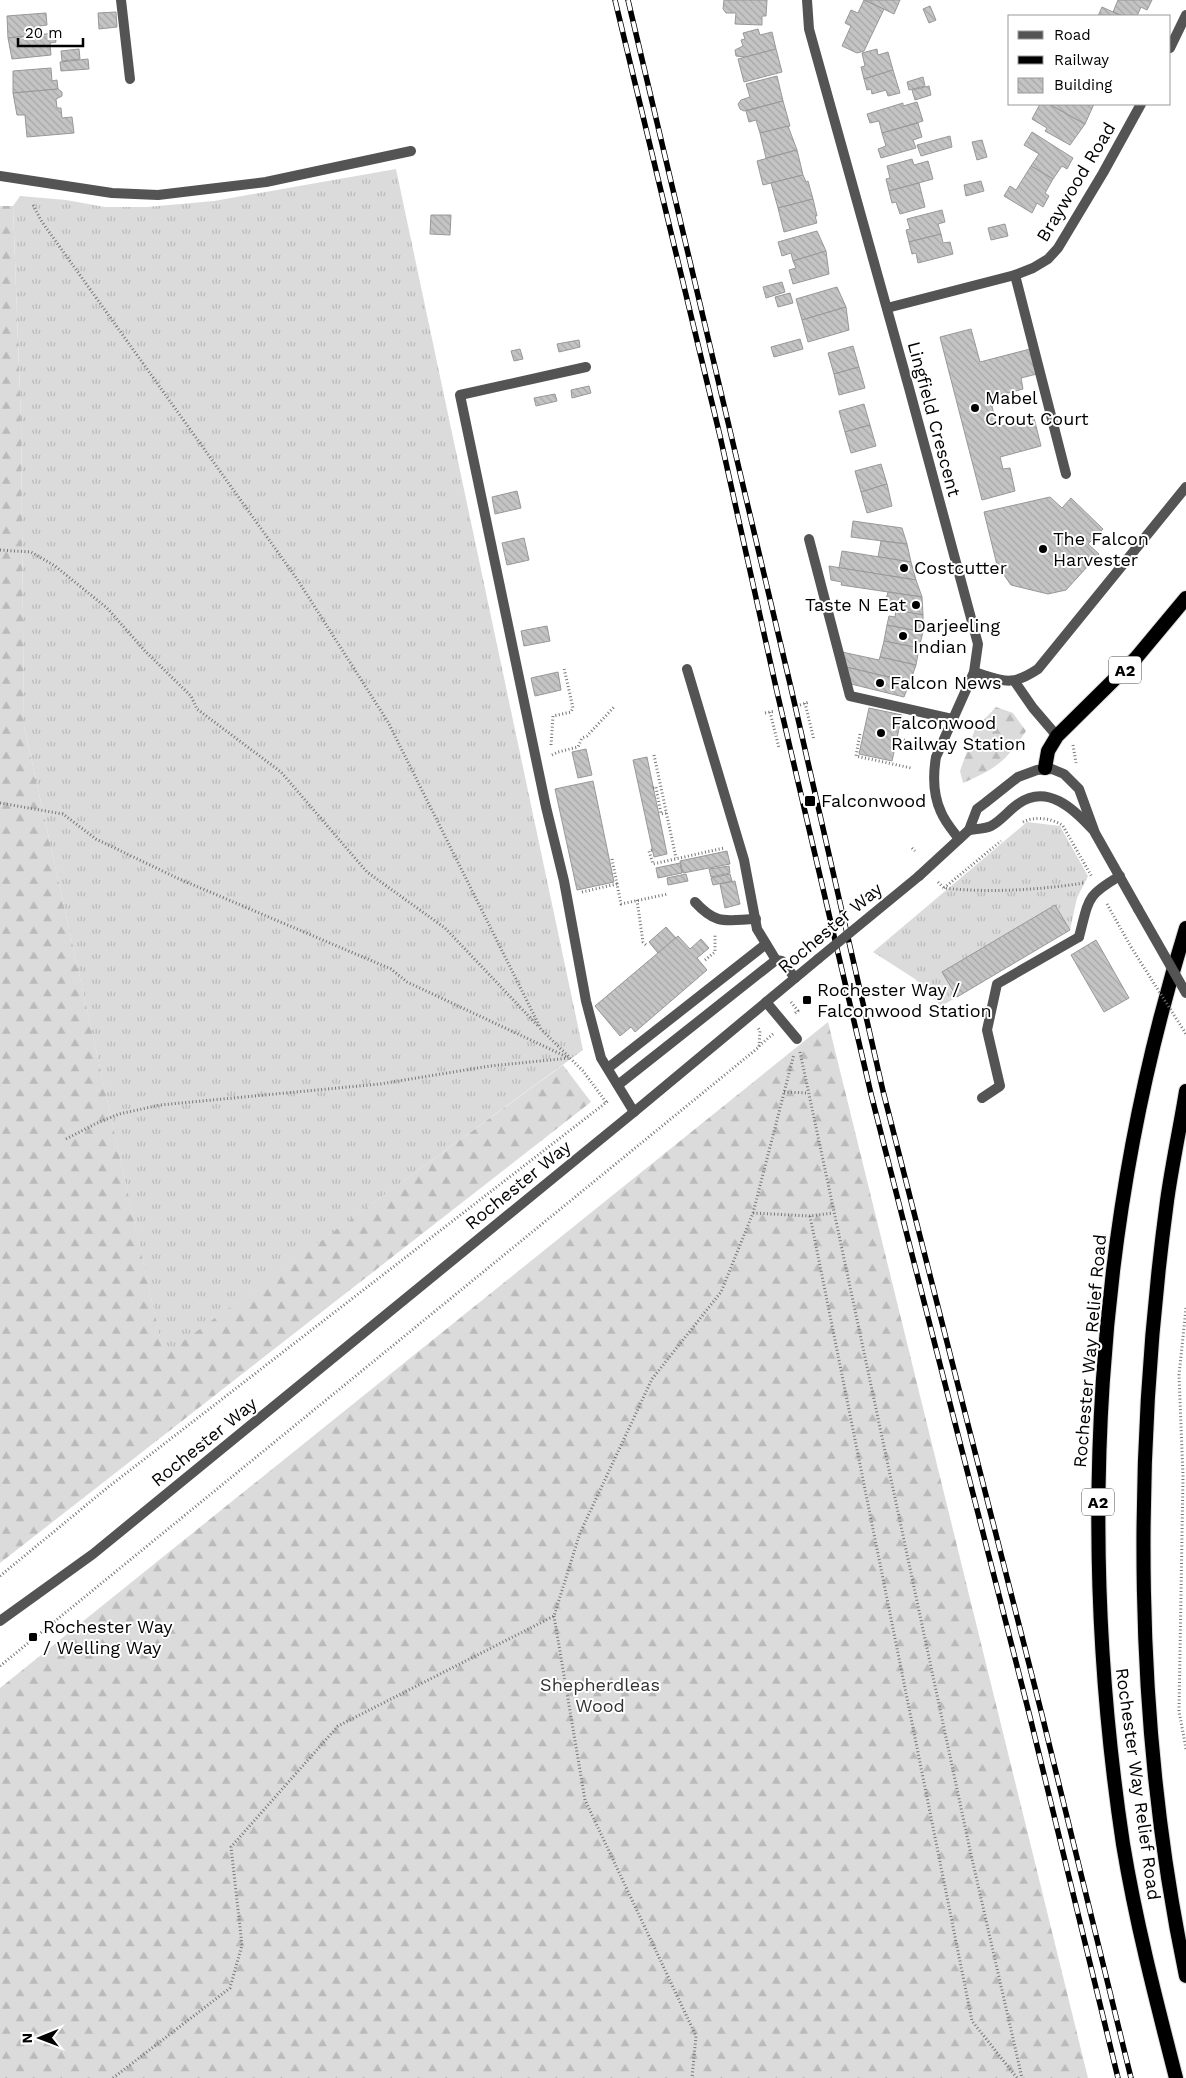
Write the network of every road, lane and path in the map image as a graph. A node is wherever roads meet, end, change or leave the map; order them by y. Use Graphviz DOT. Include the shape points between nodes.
graph roads {
  1 [pos="121,0"];
  2 [pos="807,0"];
  3 [pos="1186,15"];
  4 [pos="1171,46"];
  5 [pos="130,79"];
  6 [pos="1140,105"];
  7 [pos="412,151"];
  8 [pos="0,176"];
  9 [pos="33,205"];
  10 [pos="1015,275"];
  11 [pos="887,308"];
  12 [pos="586,367"];
  13 [pos="1066,474"];
  14 [pos="1186,487"];
  15 [pos="809,539"];
  16 [pos="0,550"];
  17 [pos="1186,598"];
  18 [pos="564,668"];
  19 [pos="687,669"];
  20 [pos="974,672"];
  21 [pos="1016,682"];
  22 [pos="800,704"];
  23 [pos="615,706"];
  24 [pos="775,711"];
  25 [pos="770,712"];
  26 [pos="765,714"];
  27 [pos="952,720"];
  28 [pos="860,734"];
  29 [pos="1057,736"];
  30 [pos="898,738"];
  31 [pos="814,740"];
  32 [pos="918,744"];
  33 [pos="779,748"];
  34 [pos="654,755"];
  35 [pos="911,768"];
  36 [pos="1045,768"];
  37 [pos="653,788"];
  38 [pos="0,803"];
  39 [pos="666,813"];
  40 [pos="1018,826"];
  41 [pos="968,830"];
  42 [pos="1095,833"];
  43 [pos="1005,838"];
  44 [pos="959,839"];
  45 [pos="728,847"];
  46 [pos="652,850"];
  47 [pos="676,858"];
  48 [pos="612,859"];
  49 [pos="1120,876"];
  50 [pos="938,882"];
  51 [pos="617,884"];
  52 [pos="1096,885"];
  53 [pos="944,888"];
  54 [pos="668,894"];
  55 [pos="566,895"];
  56 [pos="637,900"];
  57 [pos="695,902"];
  58 [pos="756,919"];
  59 [pos="1186,928"];
  60 [pos="766,944"];
  61 [pos="647,946"];
  62 [pos="776,960"];
  63 [pos="795,978"];
  64 [pos="1186,993"];
  65 [pos="766,1002"];
  66 [pos="542,1029"];
  67 [pos="760,1031"];
  68 [pos="1186,1034"];
  69 [pos="797,1039"];
  70 [pos="570,1058"];
  71 [pos="608,1068"];
  72 [pos="619,1088"];
  73 [pos="1186,1091"];
  74 [pos="784,1092"];
  75 [pos="808,1093"];
  76 [pos="982,1098"];
  77 [pos="606,1102"];
  78 [pos="634,1112"];
  79 [pos="66,1140"];
  80 [pos="753,1213"];
  81 [pos="833,1213"];
  82 [pos="810,1216"];
  83 [pos="1186,1308"];
  84 [pos="0,1576"];
  85 [pos="554,1616"];
  86 [pos="0,1621"];
  87 [pos="0,1666"];
  88 [pos="1186,1749"];
  89 [pos="1186,1976"];
  90 [pos="113,2078"];
  91 [pos="692,2078"];
  92 [pos="1017,2078"];
  93 [pos="1022,2078"];
  94 [pos="1176,2078"];
  1 -- 5 [label="street"];
  2 -- 11 [label="street, Lingfield Crescent" via="809,29"];
  3 -- 4 [label="street"];
  6 -- 10 [label="street, Braywood Road" via="1058,248 1048,259"];
  7 -- 8 [label="street" via="266,182 158,195 94,191"];
  9 -- 66 [label="path" via="297,579 388,722"];
  10 -- 11 [label="street, Braywood Road"];
  10 -- 13 [label="street"];
  11 -- 20 [label="street, Lingfield Crescent" via="978,644"];
  12 -- 55 [label="street" via="460,394"];
  14 -- 21 [label="street" via="1038,669"];
  15 -- 27 [label="street" via="850,696"];
  16 -- 66 [label="path" via="31,552 55,566 107,608 191,696 197,709 281,772 367,872 445,928"];
  17 -- 29 [label="highway, A2" via="1136,658"];
  18 -- 23 [label="path" via="573,708 571,712 553,716 549,757 578,747 582,738"];
  19 -- 58 [label="street" via="742,851"];
  20 -- 21 [label="street"];
  20 -- 27 [label="street, Lingfield Crescent"];
  21 -- 29 [label="street"];
  22 -- 31 [label="path" via="807,703"];
  24 -- 25 [label="path"];
  25 -- 26 [label="path"];
  25 -- 33 [label="path"];
  27 -- 44 [label="street, Lingfield Crescent" via="936,757 933,778 941,812"];
  28 -- 35 [label="path" via="856,756"];
  29 -- 36 [label="highway" via="1048,752"];
  30 -- 32 [label="path"];
  34 -- 39 [label="path"];
  36 -- 41 [label="street, Rochester Way" via="1018,777 985,802 977,809"];
  36 -- 42 [label="street" via="1059,770 1079,789"];
  37 -- 39 [label="path" via="656,787 662,814"];
  38 -- 70 [label="path" via="64,814 96,839 177,878 391,969 407,982"];
  39 -- 47 [label="path"];
  40 -- 52 [label="path" via="1035,818 1058,822"];
  41 -- 42 [label="street" via="990,827 1018,804 1038,796 1054,798 1067,805"];
  41 -- 44 [label="street, Rochester Way"];
  42 -- 49 [label="street"];
  43 -- 53 [label="path"];
  44 -- 63 [label="street, Rochester Way, bridge"];
  45 -- 47 [label="path"];
  46 -- 47 [label="path" via="653,864"];
  48 -- 51 [label="path"];
  49 -- 52 [label="street"];
  49 -- 64 [label="street, bridge"];
  50 -- 53 [label="path"];
  51 -- 55 [label="path"];
  51 -- 56 [label="path" via="621,904"];
  52 -- 53 [label="path" via="972,891"];
  52 -- 68 [label="path, bridge"];
  52 -- 76 [label="street" via="1079,937 996,984 987,1030 1000,1086"];
  54 -- 56 [label="path"];
  55 -- 71 [label="street" via="586,1001 601,1058"];
  56 -- 61 [label="path"];
  57 -- 58 [label="street" via="706,914 720,921"];
  58 -- 60 [label="street"];
  59 -- 94 [label="highway, Rochester Way Relief Road / A2" via="1163,1009 1130,1162 1110,1302 1098,1480 1099,1585 1111,1750 1141,1942"];
  60 -- 62 [label="street"];
  60 -- 71 [label="street"];
  62 -- 63 [label="street" via="782,961"];
  62 -- 72 [label="street"];
  63 -- 65 [label="street, Rochester Way"];
  65 -- 69 [label="street"];
  65 -- 78 [label="street, Rochester Way"];
  66 -- 70 [label="path"];
  67 -- 87 [label="path" via="759,1047"];
  69 -- 74 [label="path"];
  69 -- 75 [label="path"];
  70 -- 77 [label="path" via="584,1071"];
  70 -- 79 [label="path" via="490,1066 380,1084 160,1105 119,1114"];
  71 -- 72 [label="street"];
  72 -- 77 [label="path, Rochester Way"];
  72 -- 78 [label="street"];
  73 -- 89 [label="highway, Rochester Way Relief Road" via="1167,1199 1154,1309 1143,1524 1147,1682 1158,1798"];
  74 -- 75 [label="path"];
  74 -- 80 [label="path"];
  75 -- 81 [label="path"];
  77 -- 84 [label="path, Rochester Way" via="107,1488"];
  78 -- 86 [label="street, Rochester Way" via="93,1554"];
  80 -- 82 [label="path"];
  80 -- 85 [label="path" via="721,1292 652,1379 580,1532"];
  81 -- 82 [label="path"];
  81 -- 93 [label="path"];
  82 -- 92 [label="path" via="972,2021"];
  83 -- 88 [label="path" via="1179,1375 1183,1476 1179,1711"];
  85 -- 90 [label="path" via="338,1726 231,1847 242,1945 230,1988"];
  85 -- 91 [label="path" via="585,1800 696,2036"];
}
